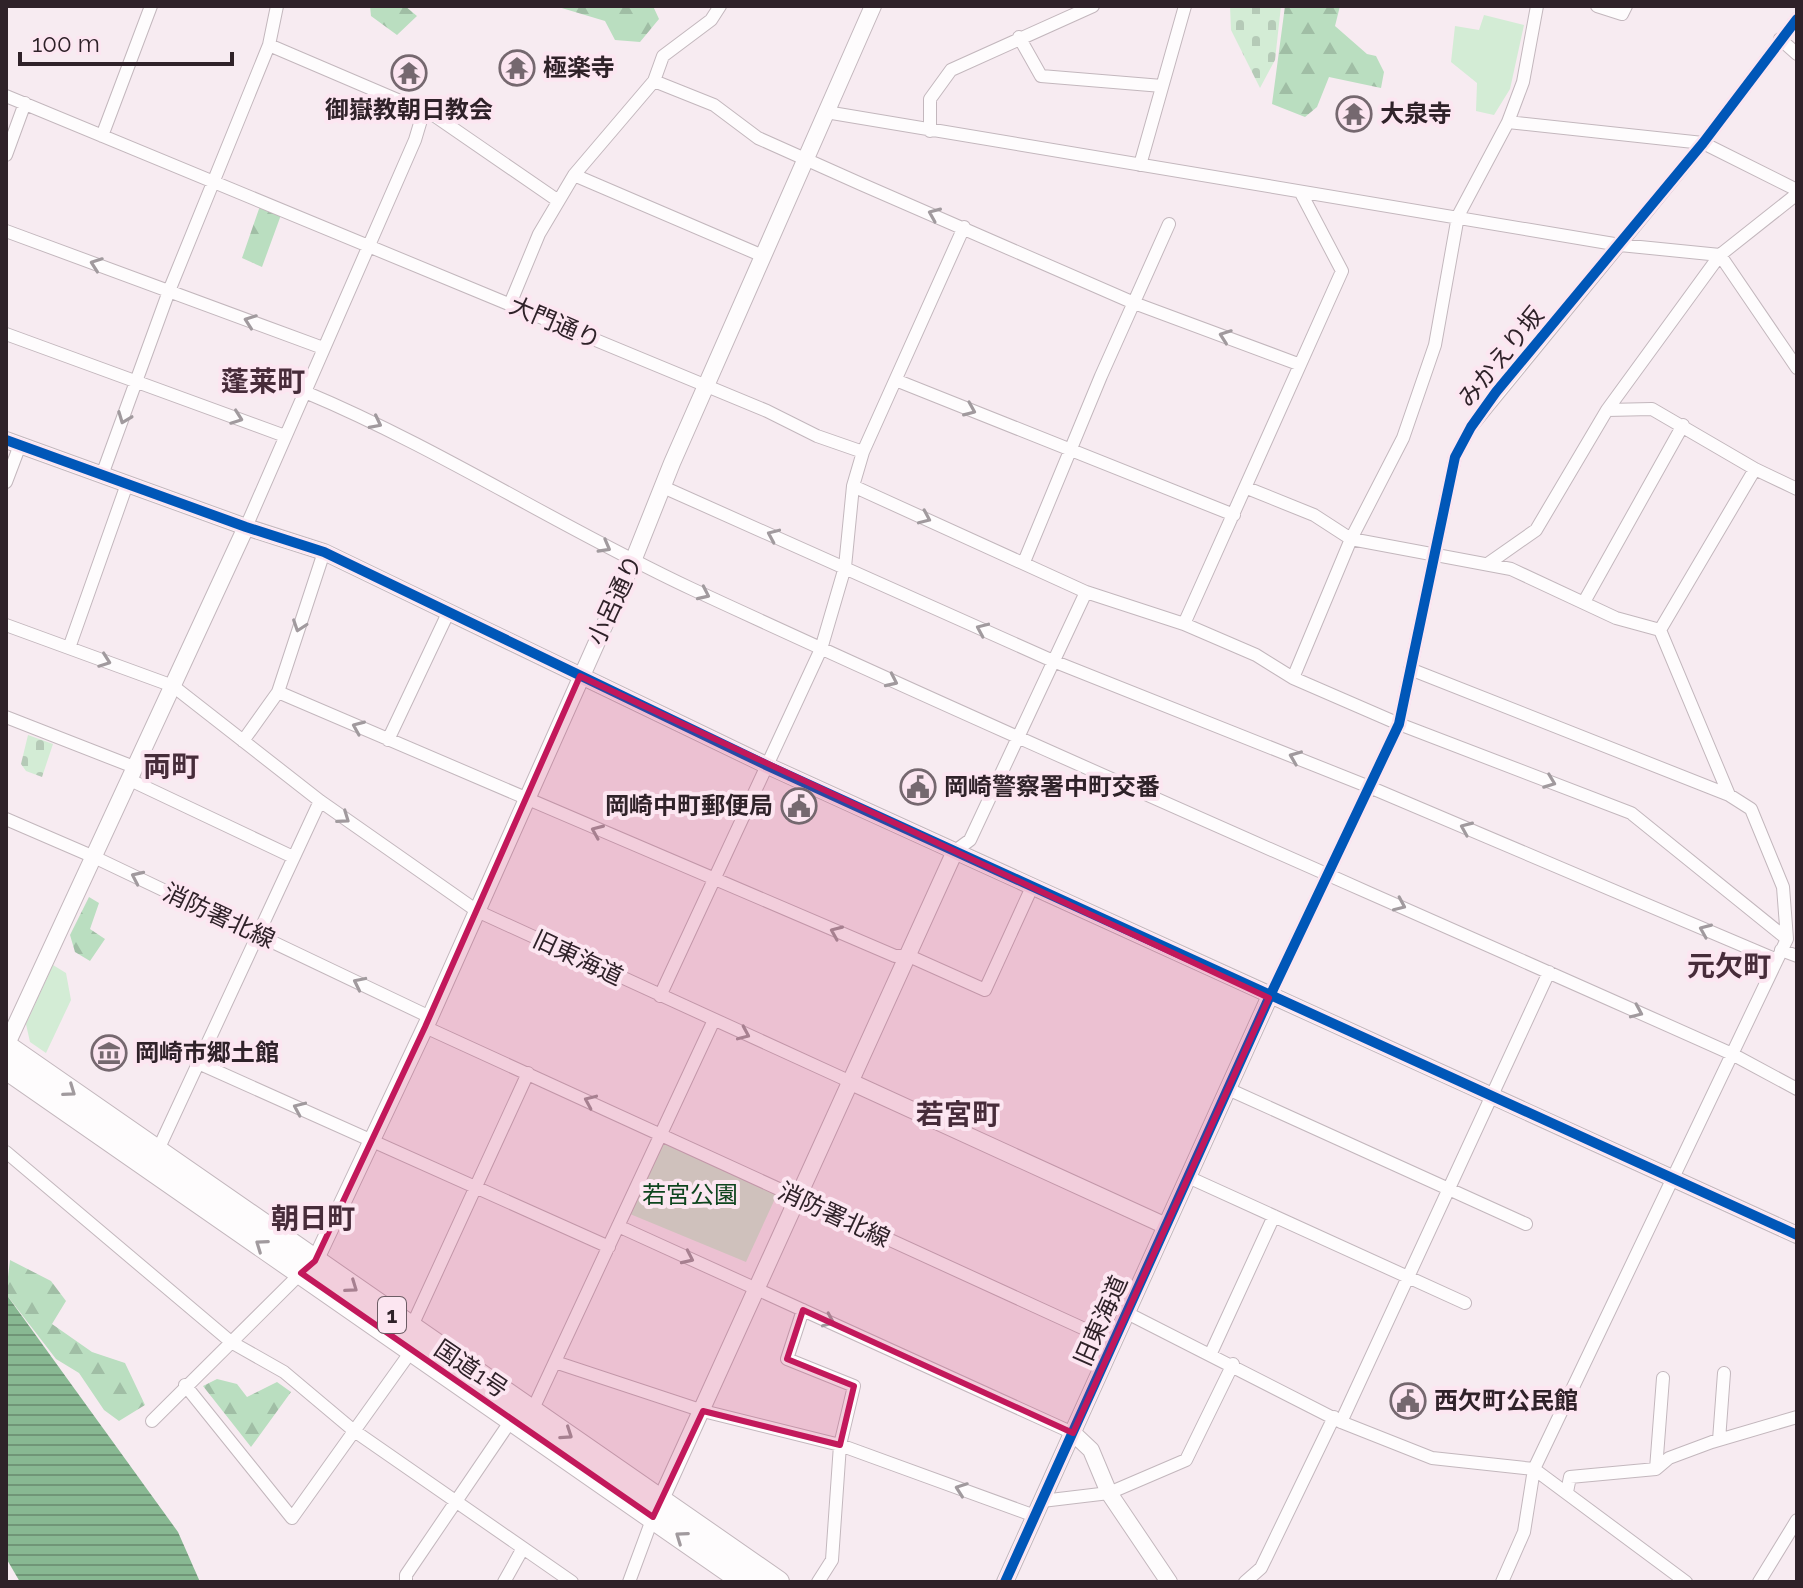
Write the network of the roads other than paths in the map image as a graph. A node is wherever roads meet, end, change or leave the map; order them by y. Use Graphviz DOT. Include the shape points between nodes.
graph roads {
  1 [pos="151,6"];
  2 [pos="277,6"];
  3 [pos="720,6"];
  4 [pos="873,6"];
  5 [pos="1093,6"];
  6 [pos="1185,6"];
  7 [pos="1537,6"];
  8 [pos="1597,6"];
  9 [pos="1626,6"];
  10 [pos="1797,19"];
  11 [pos="1019,37"];
  12 [pos="1780,39"];
  13 [pos="269,45"];
  14 [pos="1797,54"];
  15 [pos="654,81"];
  16 [pos="1162,86"];
  17 [pos="6,96"];
  18 [pos="25,103"];
  19 [pos="424,110"];
  20 [pos="826,112"];
  21 [pos="1508,122"];
  22 [pos="930,131"];
  23 [pos="102,136"];
  24 [pos="1703,143"];
  25 [pos="6,155"];
  26 [pos="805,157"];
  27 [pos="1140,165"];
  28 [pos="574,175"];
  29 [pos="214,180"];
  30 [pos="1797,192"];
  31 [pos="1301,193"];
  32 [pos="557,200"];
  33 [pos="1458,216"];
  34 [pos="1169,224"];
  35 [pos="964,227"];
  36 [pos="6,231"];
  37 [pos="369,245"];
  38 [pos="1620,245"];
  39 [pos="1720,255"];
  40 [pos="763,256"];
  41 [pos="169,291"];
  42 [pos="1134,303"];
  43 [pos="510,304"];
  44 [pos="6,334"];
  45 [pos="323,348"];
  46 [pos="1298,364"];
  47 [pos="1797,368"];
  48 [pos="898,381"];
  49 [pos="138,382"];
  50 [pos="706,386"];
  51 [pos="305,392"];
  52 [pos="1607,410"];
  53 [pos="1683,425"];
  54 [pos="285,436"];
  55 [pos="13,442"];
  56 [pos="863,452"];
  57 [pos="1071,452"];
  58 [pos="1755,469"];
  59 [pos="102,475"];
  60 [pos="6,482"];
  61 [pos="127,484"];
  62 [pos="853,486"];
  63 [pos="663,487"];
  64 [pos="1247,488"];
  65 [pos="1797,489"];
  66 [pos="1234,515"];
  67 [pos="246,527"];
  68 [pos="1351,539"];
  69 [pos="324,552"];
  70 [pos="1436,557"];
  71 [pos="633,561"];
  72 [pos="1024,562"];
  73 [pos="1489,563"];
  74 [pos="845,567"];
  75 [pos="1086,592"];
  76 [pos="1584,602"];
  77 [pos="449,611"];
  78 [pos="1184,624"];
  79 [pos="6,625"];
  80 [pos="1660,630"];
  81 [pos="69,648"];
  82 [pos="821,649"];
  83 [pos="1053,661"];
  84 [pos="1410,669"];
  85 [pos="580,676"];
  86 [pos="1293,678"];
  87 [pos="173,686"];
  88 [pos="278,692"];
  89 [pos="6,717"];
  90 [pos="1399,724"];
  91 [pos="1017,739"];
  92 [pos="388,740"];
  93 [pos="243,741"];
  94 [pos="768,766"];
  95 [pos="131,773"];
  96 [pos="1367,786"];
  97 [pos="1729,795"];
  98 [pos="320,801"];
  99 [pos="525,801"];
  100 [pos="6,819"];
  101 [pos="955,851"];
  102 [pos="94,857"];
  103 [pos="293,857"];
  104 [pos="1329,874"];
  105 [pos="715,880"];
  106 [pos="1032,887"];
  107 [pos="477,911"];
  108 [pos="258,935"];
  109 [pos="1786,946"];
  110 [pos="909,956"];
  111 [pos="1797,956"];
  112 [pos="1549,972"];
  113 [pos="660,996"];
  114 [pos="1269,998"];
  115 [pos="714,1020"];
  116 [pos="427,1022"];
  117 [pos="6,1046"];
  118 [pos="1732,1054"];
  119 [pos="196,1062"];
  120 [pos="7,1072"];
  121 [pos="528,1073"];
  122 [pos="851,1082"];
  123 [pos="1228,1089"];
  124 [pos="1797,1089"];
  125 [pos="1490,1098"];
  126 [pos="661,1133"];
  127 [pos="371,1139"];
  128 [pos="6,1152"];
  129 [pos="157,1152"];
  130 [pos="1188,1177"];
  131 [pos="1673,1179"];
  132 [pos="475,1189"];
  133 [pos="1449,1189"];
  134 [pos="798,1199"];
  135 [pos="1274,1216"];
  136 [pos="1526,1224"];
  137 [pos="618,1226"];
  138 [pos="1166,1226"];
  139 [pos="1797,1235"];
  140 [pos="609,1247"];
  141 [pos="308,1267"];
  142 [pos="1409,1278"];
  143 [pos="757,1290"];
  144 [pos="1465,1303"];
  145 [pos="803,1310"];
  146 [pos="1127,1313"];
  147 [pos="412,1339"];
  148 [pos="231,1342"];
  149 [pos="1113,1342"];
  150 [pos="1211,1353"];
  151 [pos="555,1362"];
  152 [pos="1233,1364"];
  153 [pos="1724,1373"];
  154 [pos="1663,1378"];
  155 [pos="185,1385"];
  156 [pos="703,1411"];
  157 [pos="522,1415"];
  158 [pos="1797,1417"];
  159 [pos="1337,1419"];
  160 [pos="152,1421"];
  161 [pos="353,1430"];
  162 [pos="1073,1433"];
  163 [pos="1719,1440"];
  164 [pos="840,1445"];
  165 [pos="1534,1469"];
  166 [pos="1656,1469"];
  167 [pos="1567,1492"];
  168 [pos="1109,1493"];
  169 [pos="455,1501"];
  170 [pos="658,1508"];
  171 [pos="1038,1508"];
  172 [pos="1797,1520"];
  173 [pos="523,1548"];
  174 [pos="406,1582"];
  175 [pos="504,1582"];
  176 [pos="572,1582"];
  177 [pos="629,1582"];
  178 [pos="745,1582"];
  179 [pos="778,1582"];
  180 [pos="818,1582"];
  181 [pos="1005,1582"];
  182 [pos="1169,1582"];
  183 [pos="1245,1582"];
  184 [pos="1502,1582"];
  185 [pos="1686,1582"];
  186 [pos="1759,1582"];
  1 -- 23 [label="street"];
  2 -- 13 [label="street"];
  3 -- 15 [label="street" via="692,37 663,56"];
  4 -- 20 [label="street, 小呂通り"];
  5 -- 11 [label="street"];
  6 -- 16 [label="street"];
  7 -- 21 [label="street" via="1523,82"];
  8 -- 9 [label="street" via="1622,14"];
  10 -- 12 [label="street, みかえり坂"];
  11 -- 16 [label="street" via="1041,76"];
  11 -- 22 [label="street" via="951,70 930,99"];
  12 -- 14 [label="street"];
  12 -- 24 [label="street, みかえり坂"];
  13 -- 19 [label="street"];
  13 -- 29 [label="street"];
  15 -- 26 [label="street" via="714,105 758,138"];
  15 -- 28 [label="street"];
  16 -- 27 [label="street"];
  17 -- 18 [label="street, 大門通り"];
  18 -- 23 [label="street, 大門通り"];
  18 -- 25 [label="street"];
  19 -- 32 [label="street"];
  19 -- 37 [label="street"];
  20 -- 22 [label="street"];
  20 -- 26 [label="street, 小呂通り"];
  21 -- 24 [label="street"];
  21 -- 33 [label="street"];
  22 -- 27 [label="street"];
  23 -- 29 [label="street, 大門通り"];
  24 -- 30 [label="street"];
  24 -- 38 [label="street, みかえり坂"];
  35 -- 26 [label="street, one-way"];
  26 -- 40 [label="street, 小呂通り"];
  27 -- 31 [label="street"];
  28 -- 32 [label="street"];
  28 -- 40 [label="street"];
  29 -- 37 [label="street, 大門通り"];
  29 -- 41 [label="street"];
  30 -- 39 [label="street"];
  31 -- 33 [label="street"];
  31 -- 46 [label="street" via="1342,271"];
  32 -- 43 [label="street"];
  33 -- 38 [label="street"];
  33 -- 68 [label="street" via="1435,345 1403,438"];
  34 -- 42 [label="street"];
  35 -- 42 [label="street"];
  35 -- 48 [label="street"];
  41 -- 36 [label="street, one-way"];
  37 -- 43 [label="street, 大門通り"];
  37 -- 45 [label="street"];
  38 -- 39 [label="street"];
  38 -- 70 [label="street, みかえり坂" via="1471,427 1455,457"];
  39 -- 47 [label="street"];
  39 -- 52 [label="street"];
  40 -- 50 [label="street, 小呂通り"];
  45 -- 41 [label="street, one-way"];
  41 -- 49 [label="street"];
  46 -- 42 [label="street, one-way"];
  42 -- 57 [label="street"];
  43 -- 50 [label="street, 大門通り"];
  44 -- 49 [label="street"];
  45 -- 51 [label="street"];
  46 -- 64 [label="street"];
  48 -- 56 [label="street"];
  48 -- 57 [label="street, one-way"];
  49 -- 54 [label="street, one-way"];
  49 -- 59 [label="street, one-way"];
  50 -- 56 [label="street, 大門通り"];
  50 -- 63 [label="street, 小呂通り"];
  51 -- 54 [label="street"];
  51 -- 71 [label="street, one-way" via="369,419"];
  52 -- 53 [label="street" via="1652,409"];
  52 -- 73 [label="street" via="1536,530"];
  53 -- 58 [label="street"];
  53 -- 76 [label="street"];
  54 -- 67 [label="street"];
  55 -- 59 [label="street"];
  55 -- 60 [label="street"];
  56 -- 62 [label="street"];
  57 -- 66 [label="street"];
  57 -- 72 [label="street"];
  58 -- 65 [label="street"];
  58 -- 80 [label="street"];
  59 -- 61 [label="street"];
  61 -- 67 [label="street"];
  61 -- 81 [label="street"];
  62 -- 72 [label="street, one-way"];
  62 -- 74 [label="street"];
  63 -- 71 [label="street, 小呂通り"];
  74 -- 63 [label="street, one-way"];
  64 -- 66 [label="street"];
  64 -- 68 [label="street" via="1314,515"];
  66 -- 78 [label="street"];
  67 -- 69 [label="street"];
  67 -- 87 [label="street"];
  68 -- 70 [label="street"];
  68 -- 86 [label="street"];
  69 -- 77 [label="street"];
  69 -- 88 [label="street, one-way"];
  70 -- 73 [label="street"];
  70 -- 84 [label="street, みかえり坂"];
  71 -- 82 [label="street, one-way"];
  71 -- 85 [label="street, 小呂通り"];
  72 -- 75 [label="street"];
  73 -- 76 [label="street"];
  74 -- 82 [label="street"];
  83 -- 74 [label="street, one-way"];
  75 -- 78 [label="street"];
  75 -- 83 [label="street"];
  76 -- 80 [label="street"];
  77 -- 85 [label="street"];
  77 -- 92 [label="street"];
  78 -- 86 [label="street" via="1256,655"];
  79 -- 81 [label="street, 旧東海道"];
  80 -- 97 [label="street"];
  81 -- 87 [label="street, 旧東海道, one-way"];
  82 -- 91 [label="street, one-way"];
  82 -- 94 [label="street"];
  83 -- 91 [label="street"];
  96 -- 83 [label="street, one-way"];
  84 -- 90 [label="street, みかえり坂"];
  84 -- 97 [label="street"];
  85 -- 94 [label="street"];
  85 -- 99 [label="street, 小呂通り"];
  86 -- 90 [label="street"];
  87 -- 93 [label="street, 旧東海道"];
  87 -- 95 [label="street"];
  92 -- 88 [label="street, one-way"];
  88 -- 93 [label="street"];
  89 -- 95 [label="street"];
  90 -- 96 [label="street, みかえり坂"];
  90 -- 109 [label="street, one-way" via="1631,813"];
  91 -- 101 [label="street" via="970,840"];
  91 -- 104 [label="street"];
  92 -- 99 [label="street"];
  93 -- 98 [label="street, 旧東海道"];
  94 -- 101 [label="street"];
  94 -- 105 [label="street"];
  95 -- 102 [label="street"];
  95 -- 103 [label="street"];
  96 -- 104 [label="street, みかえり坂"];
  109 -- 96 [label="street, one-way"];
  97 -- 109 [label="street" via="1751,809 1783,887"];
  98 -- 103 [label="street"];
  98 -- 107 [label="street, 旧東海道, one-way"];
  105 -- 99 [label="street, one-way"];
  99 -- 107 [label="street, 小呂通り"];
  100 -- 102 [label="street, 消防署北線"];
  101 -- 106 [label="street"];
  101 -- 110 [label="street"];
  108 -- 102 [label="street, 消防署北線, one-way"];
  102 -- 117 [label="street"];
  103 -- 108 [label="street"];
  104 -- 112 [label="street, one-way"];
  104 -- 114 [label="street, みかえり坂"];
  110 -- 105 [label="street, one-way" via="895,956"];
  105 -- 113 [label="street"];
  106 -- 110 [label="street" via="985,990"];
  106 -- 114 [label="street"];
  107 -- 113 [label="street, 旧東海道"];
  107 -- 116 [label="street, 小呂通り"];
  116 -- 108 [label="street, 消防署北線, one-way"];
  108 -- 119 [label="street"];
  109 -- 111 [label="street"];
  109 -- 118 [label="street"];
  110 -- 122 [label="street"];
  112 -- 118 [label="street, one-way"];
  112 -- 125 [label="street"];
  113 -- 115 [label="street, 旧東海道"];
  114 -- 123 [label="street"];
  114 -- 125 [label="street"];
  115 -- 122 [label="street, 旧東海道, one-way"];
  115 -- 126 [label="street"];
  116 -- 121 [label="street, 消防署北線"];
  116 -- 127 [label="street, 小呂通り"];
  117 -- 129 [label="highway, 国道1号 / 1, one-way"];
  118 -- 124 [label="street"];
  118 -- 131 [label="street"];
  127 -- 119 [label="street, one-way"];
  119 -- 129 [label="street"];
  141 -- 120 [label="highway, 国道1号 / 1, one-way"];
  126 -- 121 [label="street, 消防署北線, one-way"];
  121 -- 132 [label="street"];
  122 -- 134 [label="street"];
  122 -- 138 [label="street, 旧東海道"];
  123 -- 130 [label="street"];
  123 -- 133 [label="street"];
  125 -- 131 [label="street"];
  125 -- 133 [label="street"];
  126 -- 134 [label="street, 消防署北線"];
  126 -- 137 [label="street"];
  127 -- 132 [label="street"];
  127 -- 141 [label="street, 小呂通り"];
  128 -- 148 [label="street"];
  129 -- 141 [label="highway, 国道1号 / 1"];
  130 -- 135 [label="street"];
  130 -- 138 [label="street"];
  131 -- 139 [label="street"];
  131 -- 165 [label="street"];
  132 -- 140 [label="street"];
  132 -- 147 [label="street"];
  133 -- 136 [label="street"];
  133 -- 142 [label="street"];
  134 -- 143 [label="street"];
  134 -- 149 [label="street, 消防署北線"];
  135 -- 142 [label="street"];
  135 -- 150 [label="street"];
  137 -- 140 [label="street"];
  137 -- 143 [label="street, one-way"];
  138 -- 146 [label="street, 旧東海道"];
  140 -- 151 [label="street"];
  141 -- 147 [label="highway, 国道1号 / 1"];
  141 -- 148 [label="street"];
  142 -- 144 [label="street"];
  142 -- 159 [label="street"];
  143 -- 145 [label="street"];
  143 -- 156 [label="street"];
  145 -- 162 [label="street, one-way"];
  145 -- 164 [label="street" via="787,1359 854,1386"];
  146 -- 149 [label="street, 旧東海道"];
  146 -- 150 [label="street"];
  147 -- 157 [label="highway, 国道1号 / 1"];
  147 -- 161 [label="street"];
  148 -- 155 [label="street"];
  148 -- 161 [label="street" via="284,1372"];
  149 -- 162 [label="street, 旧東海道"];
  150 -- 152 [label="street"];
  151 -- 156 [label="street"];
  151 -- 157 [label="street"];
  152 -- 159 [label="street"];
  152 -- 168 [label="street" via="1186,1460"];
  153 -- 163 [label="street"];
  154 -- 166 [label="street"];
  155 -- 160 [label="street"];
  155 -- 161 [label="street" via="292,1518"];
  156 -- 164 [label="street"];
  156 -- 170 [label="street"];
  157 -- 169 [label="street"];
  157 -- 170 [label="highway, 国道1号 / 1"];
  158 -- 163 [label="street"];
  159 -- 165 [label="street" via="1432,1458"];
  159 -- 183 [label="street" via="1261,1568"];
  161 -- 169 [label="street"];
  162 -- 168 [label="street" via="1091,1450"];
  162 -- 171 [label="street, 旧東海道"];
  163 -- 166 [label="street" via="1669,1458"];
  171 -- 164 [label="street, one-way"];
  164 -- 180 [label="street" via="832,1560"];
  165 -- 167 [label="street"];
  165 -- 184 [label="street" via="1524,1532"];
  166 -- 167 [label="street" via="1570,1477"];
  167 -- 185 [label="street"];
  168 -- 171 [label="street"];
  168 -- 182 [label="street"];
  169 -- 173 [label="street"];
  169 -- 174 [label="street"];
  170 -- 177 [label="street"];
  178 -- 170 [label="highway, 国道1号 / 1, one-way"];
  170 -- 179 [label="highway, 国道1号 / 1"];
  171 -- 181 [label="street, 旧東海道"];
  172 -- 186 [label="street"];
  173 -- 175 [label="street"];
  173 -- 176 [label="street"];
}
